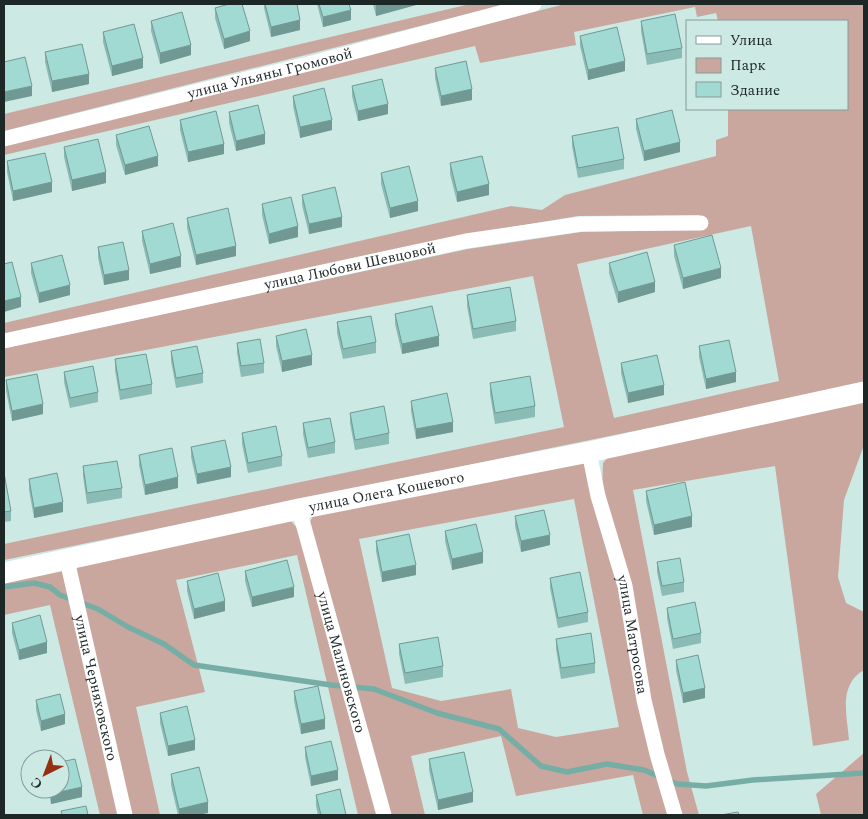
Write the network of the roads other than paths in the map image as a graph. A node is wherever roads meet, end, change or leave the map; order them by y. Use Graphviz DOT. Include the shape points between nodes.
graph roads {
  1 [pos="534,4"];
  2 [pos="4,139"];
  3 [pos="700,223"];
  4 [pos="4,341"];
  5 [pos="864,392"];
  6 [pos="589,452"];
  7 [pos="299,509"];
  8 [pos="67,560"];
  9 [pos="4,573"];
  10 [pos="125,815"];
  11 [pos="384,815"];
  12 [pos="675,815"];
  1 -- 2 [label="street, улица Ульяны Громовой"];
  3 -- 4 [label="street, улица Любови Шевцовой" via="581,224 466,241"];
  5 -- 6 [label="street, улица Олега Кошевого"];
  6 -- 7 [label="street, улица Олега Кошевого"];
  6 -- 12 [label="street, улица Матросова" via="598,496 625,586 644,700"];
  7 -- 8 [label="street, улица Олега Кошевого"];
  7 -- 11 [label="street, улица Малиновского"];
  8 -- 9 [label="street, улица Олега Кошевого"];
  8 -- 10 [label="street, улица Черняховского"];
}
